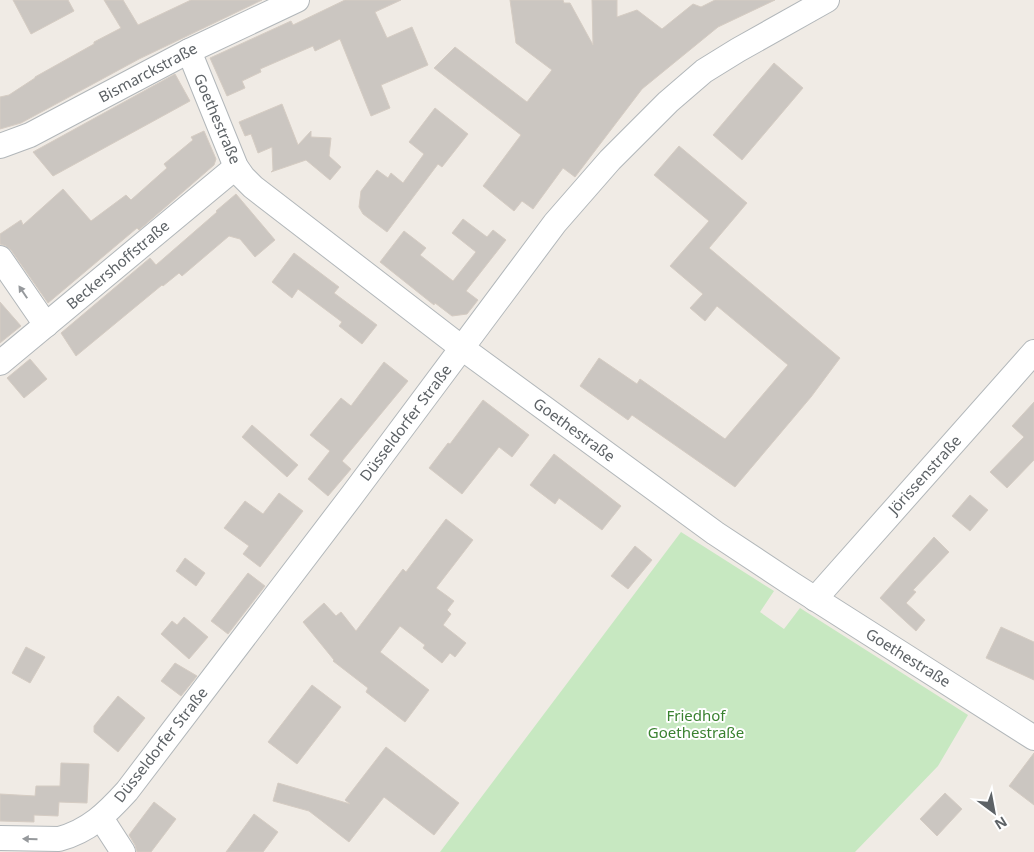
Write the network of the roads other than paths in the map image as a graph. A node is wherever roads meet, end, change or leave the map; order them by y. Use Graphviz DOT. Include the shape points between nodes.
graph roads {
  1 [pos="297,0"];
  2 [pos="827,0"];
  3 [pos="189,51"];
  4 [pos="0,146"];
  5 [pos="236,167"];
  6 [pos="0,258"];
  7 [pos="46,325"];
  8 [pos="462,348"];
  9 [pos="1034,352"];
  10 [pos="0,363"];
  11 [pos="815,599"];
  12 [pos="1034,738"];
  13 [pos="101,818"];
  14 [pos="0,838"];
  15 [pos="55,846"];
  16 [pos="124,852"];
  1 -- 3 [label="street, Bismarckstraße"];
  2 -- 8 [label="street, Düsseldorfer Straße" via="721,59 668,102 610,160 555,223"];
  3 -- 4 [label="street, Bismarckstraße" via="30,135"];
  3 -- 5 [label="street, Goethestraße"];
  5 -- 7 [label="street, Beckershoffstraße"];
  5 -- 8 [label="street, Goethestraße" via="253,186"];
  7 -- 6 [label="street, one-way"];
  7 -- 10 [label="street, Beckershoffstraße"];
  8 -- 11 [label="street, Goethestraße" via="715,533"];
  8 -- 13 [label="street, Düsseldorfer Straße" via="133,783"];
  9 -- 11 [label="street, Jörissenstraße"];
  11 -- 12 [label="street, Goethestraße"];
  13 -- 15 [label="street, Düsseldorfer Straße"];
  13 -- 16 [label="street"];
  15 -- 14 [label="street, Düsseldorfer Straße, one-way"];
}
